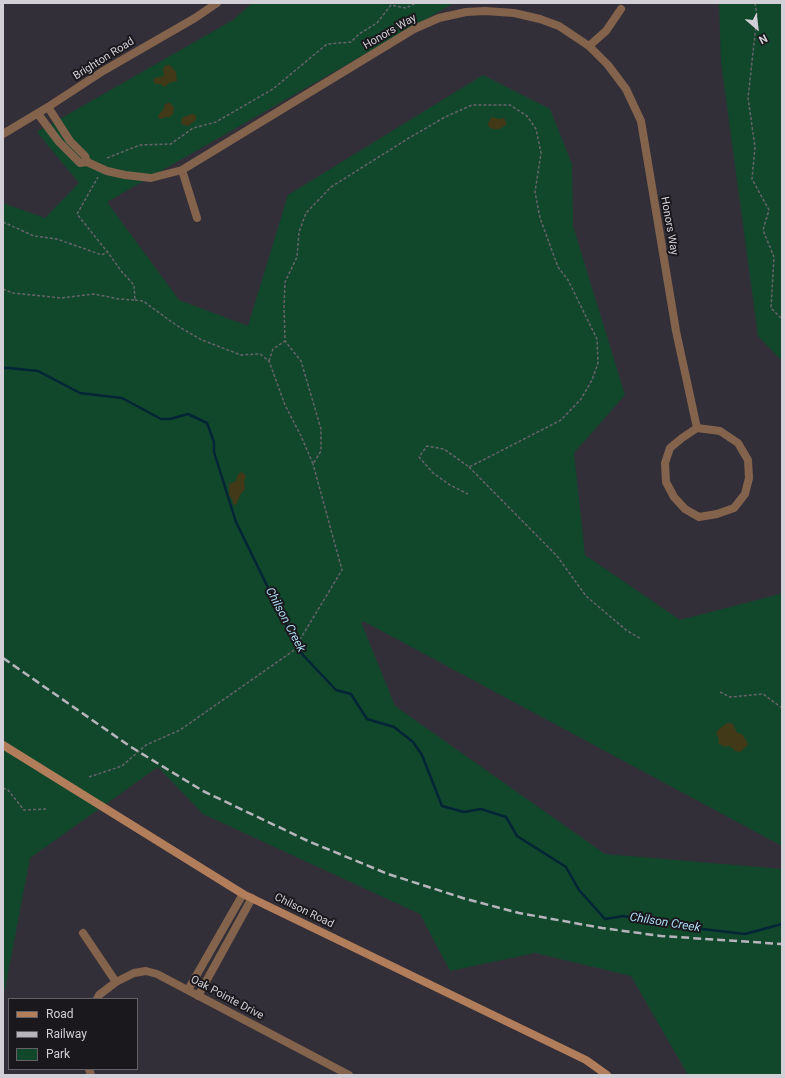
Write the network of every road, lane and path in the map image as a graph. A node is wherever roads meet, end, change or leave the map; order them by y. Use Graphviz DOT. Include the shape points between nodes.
graph roads {
  1 [pos="217,3"];
  2 [pos="416,3"];
  3 [pos="755,3"];
  4 [pos="621,9"];
  5 [pos="589,46"];
  6 [pos="48,107"];
  7 [pos="38,114"];
  8 [pos="3,134"];
  9 [pos="107,158"];
  10 [pos="87,162"];
  11 [pos="182,170"];
  12 [pos="100,174"];
  13 [pos="198,218"];
  14 [pos="3,222"];
  15 [pos="108,251"];
  16 [pos="3,289"];
  17 [pos="135,300"];
  18 [pos="782,319"];
  19 [pos="286,341"];
  20 [pos="269,361"];
  21 [pos="697,428"];
  22 [pos="313,464"];
  23 [pos="469,467"];
  24 [pos="468,494"];
  25 [pos="640,639"];
  26 [pos="720,692"];
  27 [pos="782,708"];
  28 [pos="3,745"];
  29 [pos="89,777"];
  30 [pos="3,788"];
  31 [pos="47,810"];
  32 [pos="243,894"];
  33 [pos="252,898"];
  34 [pos="83,933"];
  35 [pos="116,982"];
  36 [pos="188,990"];
  37 [pos="198,996"];
  38 [pos="97,998"];
  39 [pos="349,1075"];
  40 [pos="607,1075"];
  1 -- 6 [label="street, Brighton Road"];
  2 -- 9 [label="path" via="406,8 391,6 377,23 351,42 327,44 273,89 216,122 193,128 171,144 140,145"];
  3 -- 18 [label="path" via="757,16 748,98 756,147 752,179 769,210 763,230 774,257 771,308"];
  4 -- 5 [label="street" via="606,31"];
  5 -- 11 [label="street, Honors Way" via="559,26 514,13 466,12 439,18 414,29"];
  5 -- 21 [label="street, Honors Way" via="608,65 626,89 640,121 676,331"];
  6 -- 7 [label="street, Brighton Road"];
  6 -- 10 [label="street"];
  7 -- 8 [label="street, Brighton Road"];
  7 -- 10 [label="street, Honors Way" via="73,158 80,163"];
  10 -- 11 [label="street, Honors Way" via="107,171 150,178"];
  11 -- 13 [label="street"];
  12 -- 17 [label="path" via="77,214 134,285"];
  14 -- 15 [label="path" via="34,236 57,239 102,255"];
  16 -- 17 [label="path" via="13,293 61,298 94,294"];
  17 -- 20 [label="path" via="143,301 202,340 241,355 260,354"];
  19 -- 20 [label="path" via="273,349"];
  19 -- 22 [label="path" via="301,361 321,429 321,451"];
  19 -- 23 [label="path" via="285,282 297,257 299,232 306,213 331,187 445,117 472,105 510,105 527,116 536,129 541,153 535,192 540,218 558,267 568,280 597,339 598,363 581,399 561,420"];
  20 -- 22 [label="path" via="285,405"];
  21 -- 21 [label="street" via="720,431 738,443 748,460 749,478 745,494 734,508 717,514 699,516 685,509 674,497 666,482 665,463 670,448"];
  22 -- 29 [label="path" via="342,570 293,651 180,730 146,745 122,766"];
  23 -- 24 [label="path" via="444,449 427,446 419,457 432,473"];
  23 -- 25 [label="path" via="557,556 586,596"];
  26 -- 27 [label="path" via="730,697 764,694"];
  28 -- 32 [label="main road, Chilson Road"];
  30 -- 31 [label="path" via="8,790 24,810"];
  32 -- 33 [label="main road, Chilson Road"];
  32 -- 36 [label="street"];
  33 -- 37 [label="street"];
  33 -- 40 [label="main road, Chilson Road" via="586,1060"];
  34 -- 35 [label="street"];
  35 -- 36 [label="street, Oak Pointe Drive" via="134,973 146,971"];
  35 -- 38 [label="street, Oak Pointe Drive"];
  36 -- 37 [label="street, Oak Pointe Drive"];
  37 -- 39 [label="street, Oak Pointe Drive"];
}
